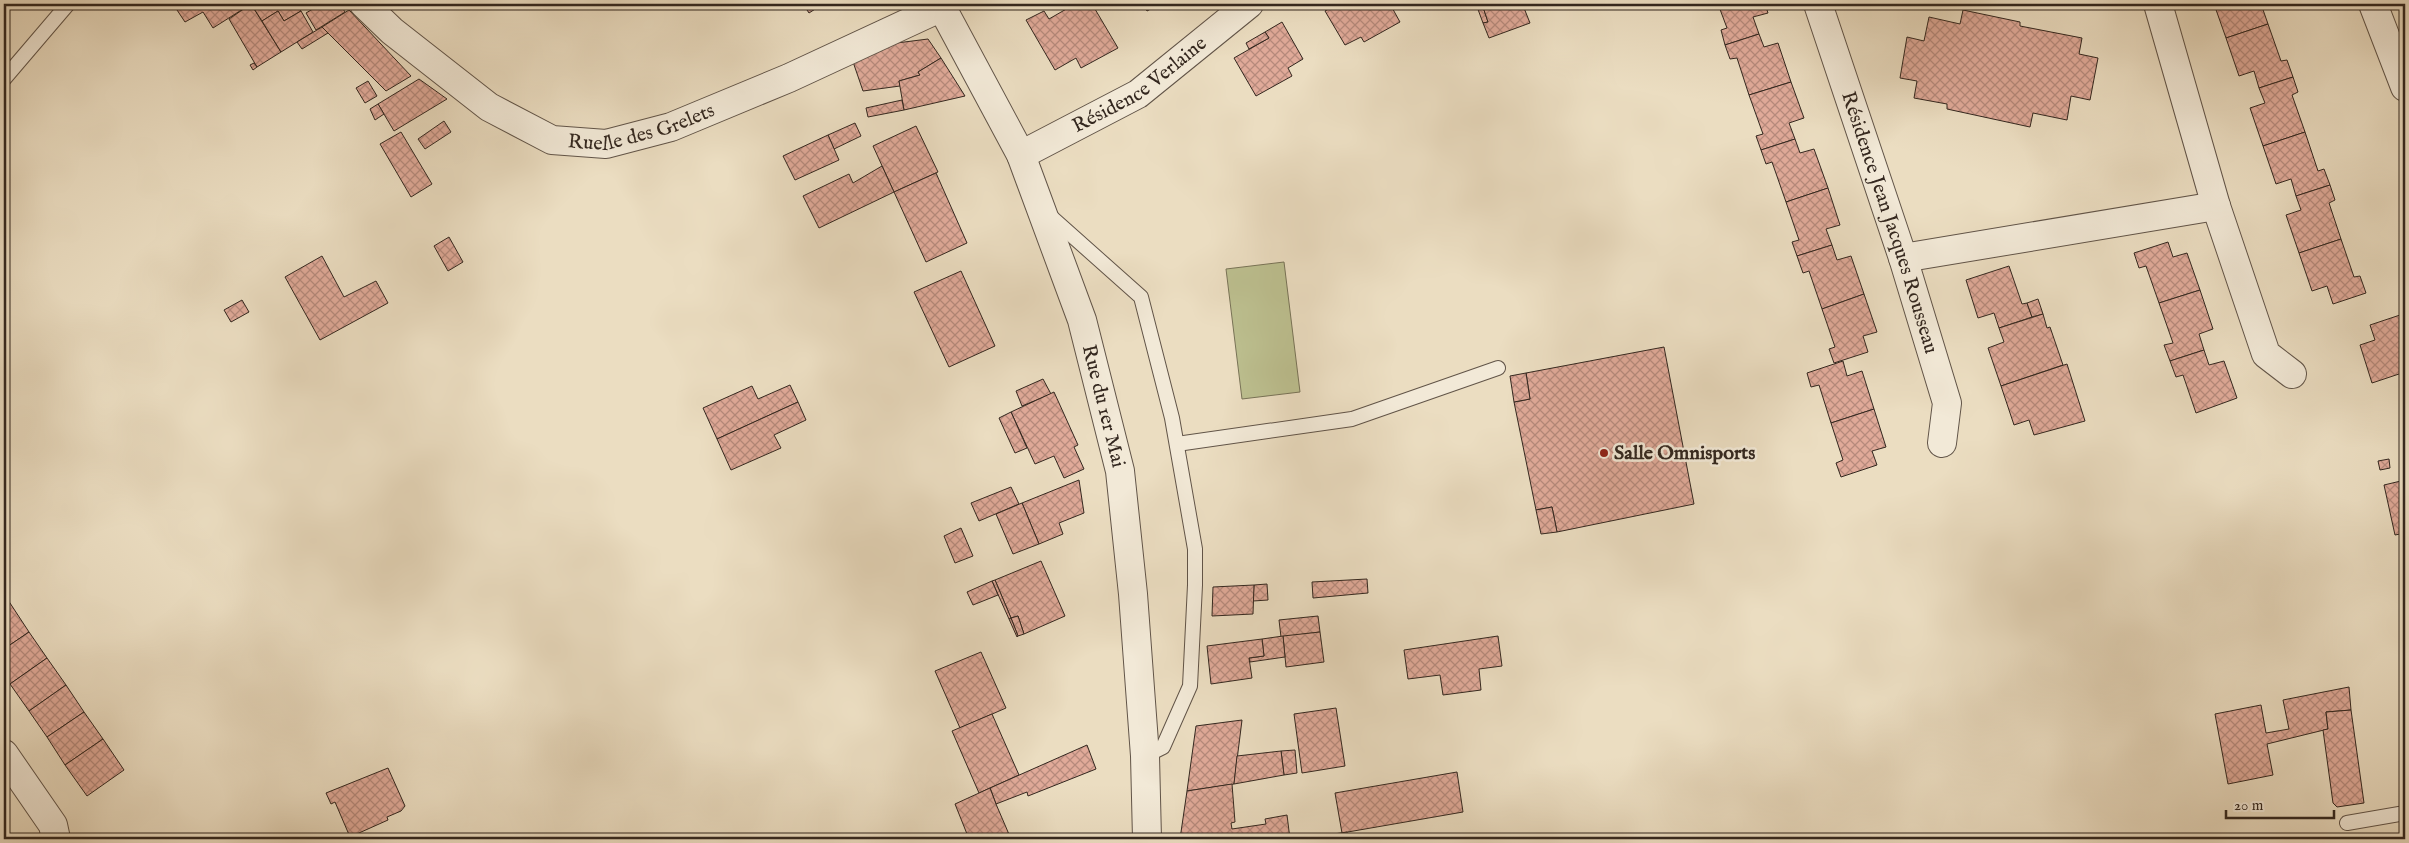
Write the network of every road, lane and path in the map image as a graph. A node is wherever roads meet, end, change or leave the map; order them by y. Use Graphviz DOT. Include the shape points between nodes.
graph roads {
  1 [pos="68,4"];
  2 [pos="364,4"];
  3 [pos="1250,4"];
  4 [pos="1818,4"];
  5 [pos="2158,4"];
  6 [pos="2373,4"];
  7 [pos="941,6"];
  8 [pos="4,79"];
  9 [pos="2405,87"];
  10 [pos="1022,155"];
  11 [pos="2216,206"];
  12 [pos="1041,208"];
  13 [pos="1903,258"];
  14 [pos="1498,368"];
  15 [pos="2292,374"];
  16 [pos="1942,443"];
  17 [pos="1177,444"];
  18 [pos="4,754"];
  19 [pos="1145,756"];
  20 [pos="2405,813"];
  21 [pos="2347,823"];
  22 [pos="56,839"];
  23 [pos="1147,839"];
  1 -- 8 [label="lane"];
  2 -- 7 [label="street, Ruelle des Grelets" via="392,31 489,108 552,140 606,144 670,127 789,78"];
  3 -- 10 [label="street, Résidence Verlaine" via="1138,94"];
  4 -- 13 [label="street, Résidence Jean Jacques Rousseau"];
  5 -- 11 [label="street"];
  6 -- 9 [label="street"];
  7 -- 10 [label="street, Rue du 1er Mai"];
  10 -- 12 [label="street, Rue du 1er Mai"];
  11 -- 13 [label="street"];
  11 -- 15 [label="street" via="2266,354"];
  12 -- 17 [label="lane" via="1141,298"];
  12 -- 19 [label="street, Rue du 1er Mai" via="1082,320 1120,471"];
  13 -- 16 [label="street, Résidence Jean Jacques Rousseau" via="1947,403"];
  14 -- 17 [label="lane" via="1352,419"];
  17 -- 19 [label="lane" via="1195,549 1190,686 1163,747"];
  18 -- 22 [label="street" via="52,825"];
  19 -- 23 [label="street, Rue du 1er Mai"];
  20 -- 21 [label="lane"];
}
